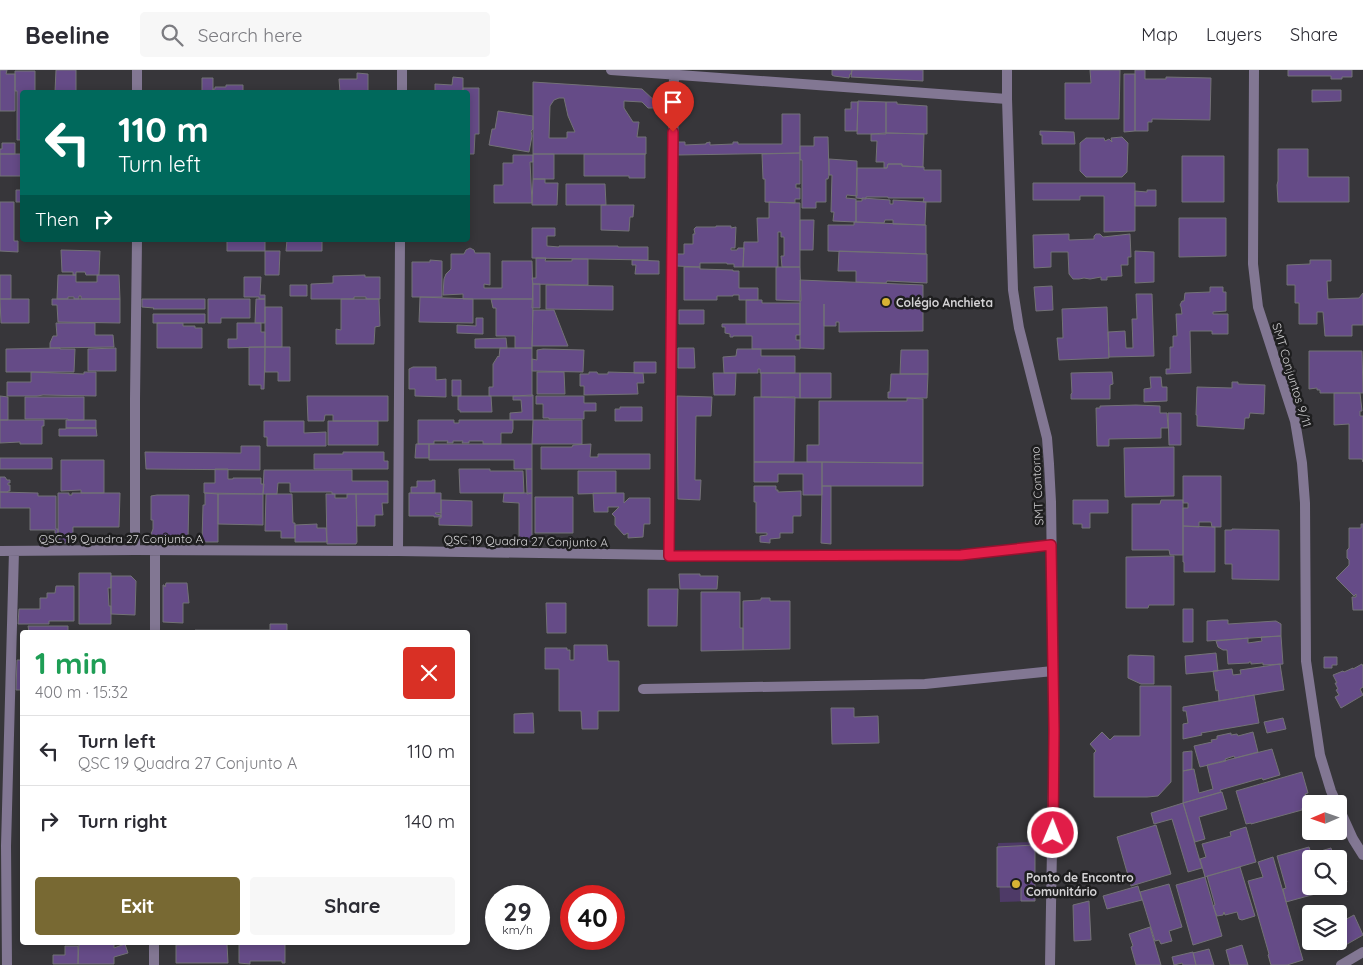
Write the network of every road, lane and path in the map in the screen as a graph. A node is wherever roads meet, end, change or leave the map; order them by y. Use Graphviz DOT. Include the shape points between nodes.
graph roads {
  1 [pos="136,70"];
  2 [pos="402,70"];
  3 [pos="612,70"];
  4 [pos="1007,70"];
  5 [pos="1254,70"];
  6 [pos="674,74"];
  7 [pos="137,90"];
  8 [pos="402,90"];
  9 [pos="1007,99"];
  10 [pos="138,242"];
  11 [pos="400,242"];
  12 [pos="1051,545"];
  13 [pos="14,550"];
  14 [pos="135,550"];
  15 [pos="155,550"];
  16 [pos="0,551"];
  17 [pos="398,551"];
  18 [pos="669,556"];
  19 [pos="155,630"];
  20 [pos="1053,671"];
  21 [pos="643,689"];
  22 [pos="1332,795"];
  23 [pos="1348,828"];
  24 [pos="1363,855"];
  25 [pos="154,945"];
  26 [pos="1363,952"];
  27 [pos="1049,964"];
  28 [pos="7,965"];
  29 [pos="154,965"];
  30 [pos="1341,965"];
  1 -- 7 [label="street"];
  2 -- 8 [label="street"];
  3 -- 6 [label="street"];
  4 -- 9 [label="street, SMT Contorno"];
  5 -- 22 [label="street, SMT Conjuntos 9/11" via="1253,264 1258,307 1295,421 1302,463 1306,661 1320,755"];
  6 -- 9 [label="street"];
  6 -- 18 [label="street"];
  9 -- 12 [label="street, SMT Contorno" via="1013,290 1019,328 1047,438"];
  10 -- 14 [label="street"];
  11 -- 17 [label="street"];
  12 -- 18 [label="street, QSC 19 Quadra 27 Conjunto A" via="961,555"];
  12 -- 20 [label="street, SMT Contorno"];
  13 -- 14 [label="street, QSC 19 Quadra 27 Conjunto A"];
  13 -- 16 [label="street, QSC 19 Quadra 27 Conjunto A"];
  13 -- 28 [label="street" via="6,846"];
  14 -- 15 [label="street, QSC 19 Quadra 27 Conjunto A"];
  15 -- 17 [label="street, QSC 19 Quadra 27 Conjunto A"];
  15 -- 19 [label="street"];
  17 -- 18 [label="street, QSC 19 Quadra 27 Conjunto A"];
  20 -- 21 [label="street" via="925,684"];
  20 -- 27 [label="street, SMT Contorno" via="1054,795"];
  23 -- 24 [label="street"];
  25 -- 29 [label="street"];
  26 -- 30 [label="street"];
}
